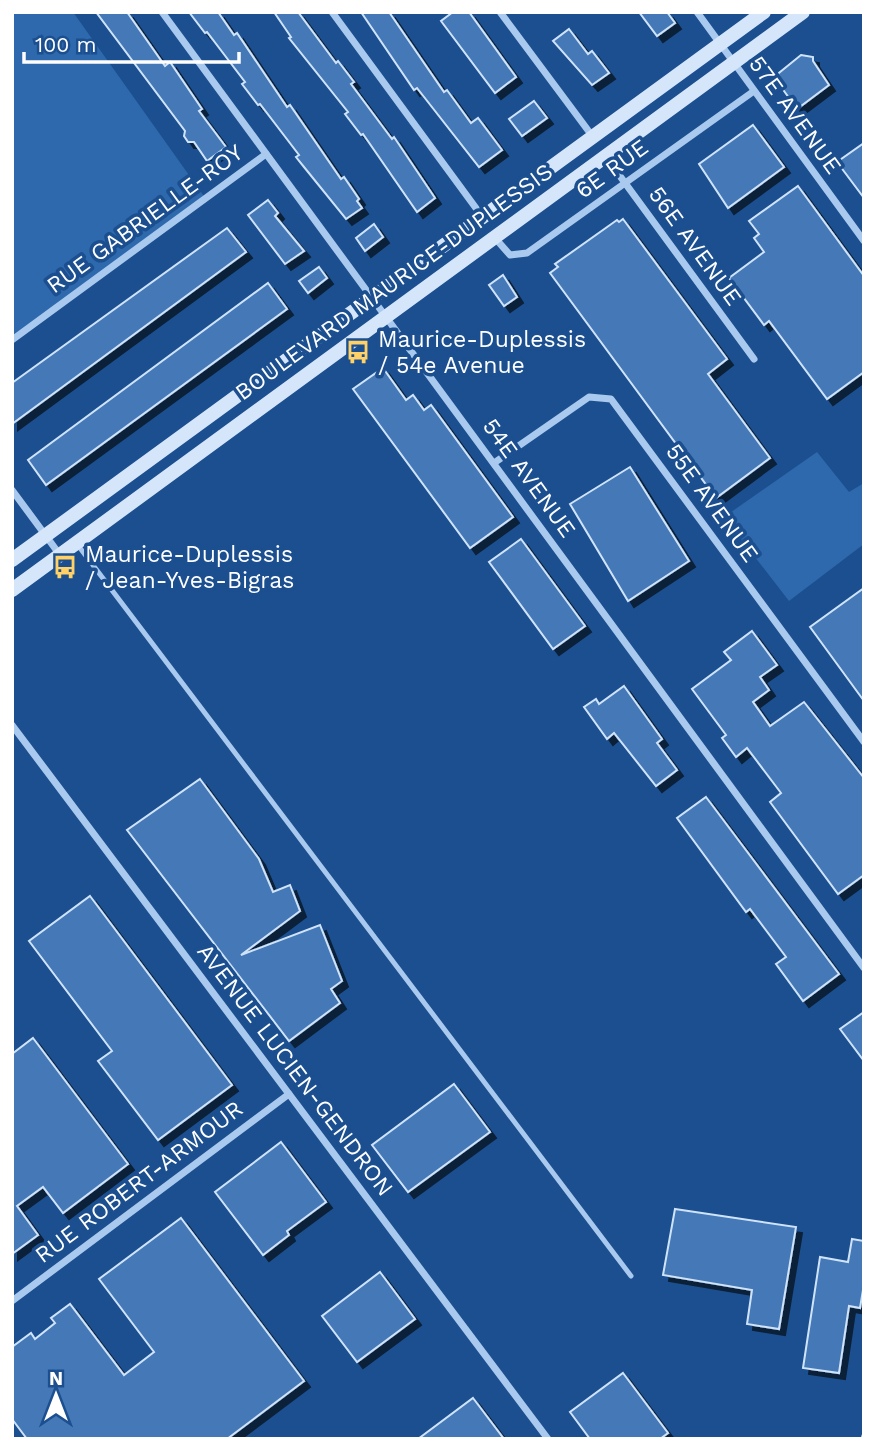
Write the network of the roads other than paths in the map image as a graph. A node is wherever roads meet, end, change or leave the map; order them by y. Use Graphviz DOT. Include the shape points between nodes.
graph roads {
  1 [pos="162,12"];
  2 [pos="332,12"];
  3 [pos="499,12"];
  4 [pos="697,12"];
  5 [pos="764,12"];
  6 [pos="803,12"];
  7 [pos="719,46"];
  8 [pos="733,63"];
  9 [pos="754,91"];
  10 [pos="593,137"];
  11 [pos="266,154"];
  12 [pos="605,155"];
  13 [pos="626,183"];
  14 [pos="481,215"];
  15 [pos="494,237"];
  16 [pos="864,241"];
  17 [pos="372,296"];
  18 [pos="386,316"];
  19 [pos="12,340"];
  20 [pos="754,359"];
  21 [pos="494,463"];
  22 [pos="12,491"];
  23 [pos="46,536"];
  24 [pos="76,543"];
  25 [pos="60,555"];
  26 [pos="12,560"];
  27 [pos="12,590"];
  28 [pos="12,725"];
  29 [pos="864,741"];
  30 [pos="864,968"];
  31 [pos="289,1094"];
  32 [pos="631,1276"];
  33 [pos="12,1301"];
  34 [pos="548,1439"];
  1 -- 11 [label="street, 54E AVENUE"];
  2 -- 14 [label="street"];
  3 -- 10 [label="street"];
  4 -- 7 [label="street, 57E AVENUE"];
  5 -- 7 [label="street, BOULEVARD MAURICE-DUPLESSIS"];
  6 -- 8 [label="street, BOULEVARD MAURICE-DUPLESSIS"];
  7 -- 8 [label="street, 57E AVENUE"];
  7 -- 10 [label="street, BOULEVARD MAURICE-DUPLESSIS"];
  8 -- 9 [label="street, 57E AVENUE"];
  8 -- 12 [label="street, BOULEVARD MAURICE-DUPLESSIS"];
  9 -- 13 [label="street, 6E RUE"];
  9 -- 16 [label="street, 57E AVENUE"];
  10 -- 14 [label="street, BOULEVARD MAURICE-DUPLESSIS"];
  11 -- 17 [label="street, 54E AVENUE"];
  11 -- 19 [label="street, RUE GABRIELLE-ROY"];
  12 -- 13 [label="street, 56E AVENUE"];
  12 -- 15 [label="street, BOULEVARD MAURICE-DUPLESSIS"];
  13 -- 15 [label="street, 6E RUE" via="527,253 510,255"];
  13 -- 20 [label="street, 56E AVENUE"];
  14 -- 17 [label="street, BOULEVARD MAURICE-DUPLESSIS"];
  15 -- 18 [label="street, BOULEVARD MAURICE-DUPLESSIS"];
  17 -- 18 [label="street, 54E AVENUE"];
  17 -- 23 [label="street, BOULEVARD MAURICE-DUPLESSIS"];
  18 -- 21 [label="street, 54E AVENUE"];
  18 -- 24 [label="street, BOULEVARD MAURICE-DUPLESSIS"];
  21 -- 29 [label="street, 55E AVENUE" via="589,397 611,399"];
  21 -- 30 [label="street, 54E AVENUE"];
  22 -- 23 [label="street"];
  23 -- 25 [label="street"];
  23 -- 26 [label="street, BOULEVARD MAURICE-DUPLESSIS"];
  24 -- 25 [label="street, BOULEVARD MAURICE-DUPLESSIS"];
  24 -- 32 [label="lane"];
  25 -- 27 [label="street, BOULEVARD MAURICE-DUPLESSIS"];
  28 -- 31 [label="street, AVENUE LUCIEN-GENDRON"];
  31 -- 33 [label="street, RUE ROBERT-ARMOUR"];
  31 -- 34 [label="street, AVENUE LUCIEN-GENDRON"];
}
